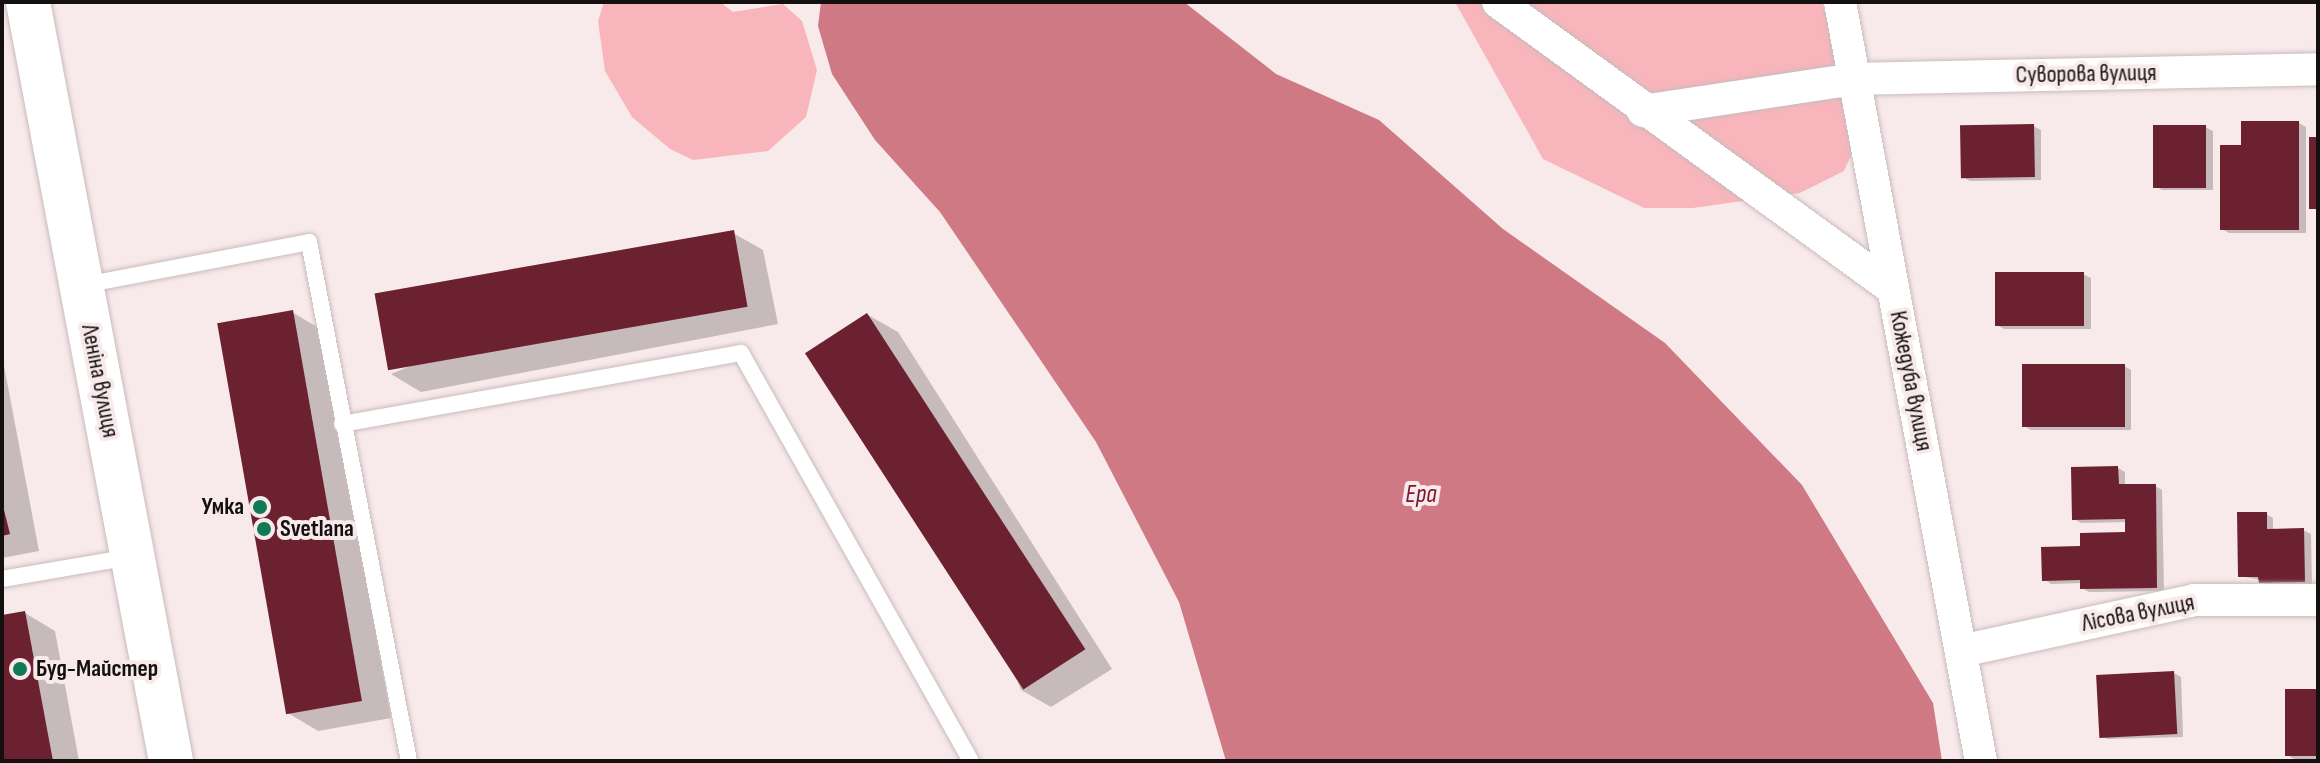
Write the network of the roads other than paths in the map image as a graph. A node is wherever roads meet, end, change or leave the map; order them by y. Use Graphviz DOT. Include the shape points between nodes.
graph roads {
  1 [pos="28,2"];
  2 [pos="1498,2"];
  3 [pos="1840,2"];
  4 [pos="2318,69"];
  5 [pos="1854,79"];
  6 [pos="1643,111"];
  7 [pos="82,286"];
  8 [pos="1893,289"];
  9 [pos="342,424"];
  10 [pos="133,557"];
  11 [pos="2,579"];
  12 [pos="2318,600"];
  13 [pos="1961,651"];
  14 [pos="171,761"];
  15 [pos="409,761"];
  16 [pos="971,761"];
  17 [pos="1981,761"];
  1 -- 7 [label="main road, Леніна вулиця"];
  2 -- 6 [label="street"];
  3 -- 5 [label="street, Кожедуба вулиця"];
  4 -- 5 [label="street, Суворова вулиця"];
  5 -- 6 [label="street, Суворова вулиця"];
  5 -- 8 [label="street, Кожедуба вулиця"];
  6 -- 8 [label="street"];
  7 -- 9 [label="lane" via="309,242"];
  7 -- 10 [label="main road, Леніна вулиця"];
  8 -- 13 [label="street, Кожедуба вулиця"];
  9 -- 15 [label="lane"];
  9 -- 16 [label="lane" via="741,353"];
  10 -- 11 [label="lane"];
  10 -- 14 [label="main road, Леніна вулиця"];
  12 -- 13 [label="street, Лісова вулиця" via="2194,600"];
  13 -- 17 [label="street, Кожедуба вулиця"];
}
